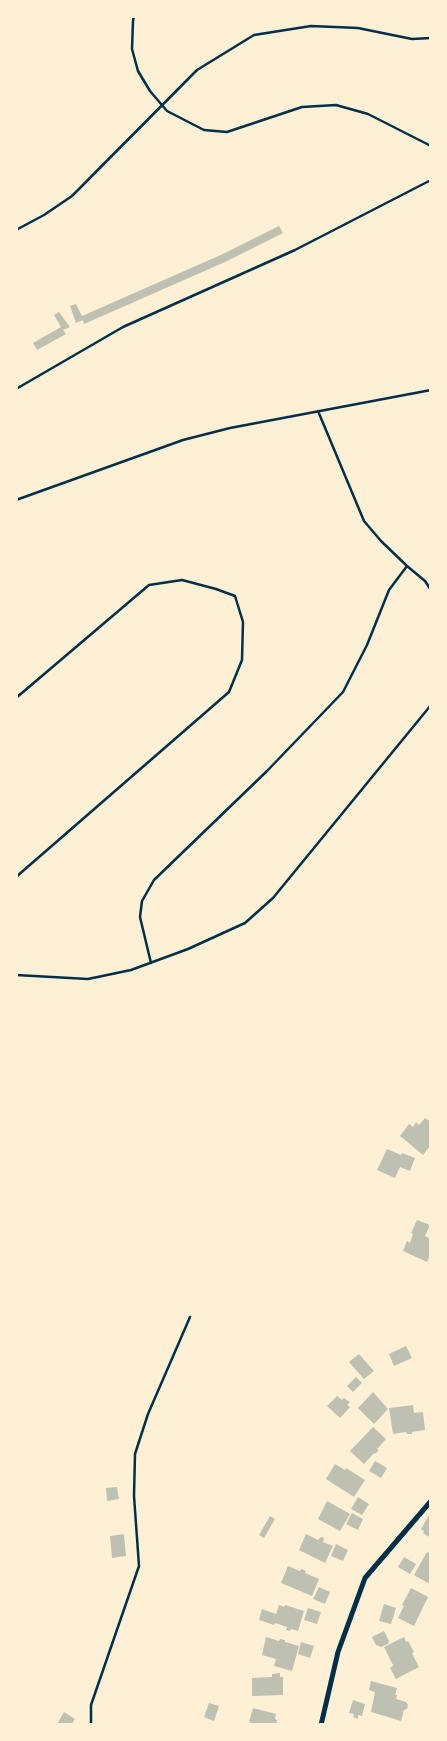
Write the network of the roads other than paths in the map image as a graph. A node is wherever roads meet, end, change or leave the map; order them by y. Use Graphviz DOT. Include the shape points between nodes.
graph roads {
  1 [pos="134,16"];
  2 [pos="431,38"];
  3 [pos="161,106"];
  4 [pos="431,146"];
  5 [pos="431,180"];
  6 [pos="16,230"];
  7 [pos="16,389"];
  8 [pos="431,390"];
  9 [pos="318,412"];
  10 [pos="16,500"];
  11 [pos="407,566"];
  12 [pos="431,590"];
  13 [pos="16,698"];
  14 [pos="431,705"];
  15 [pos="16,877"];
  16 [pos="151,963"];
  17 [pos="16,976"];
  18 [pos="190,1317"];
  19 [pos="431,1500"];
  20 [pos="91,1725"];
  21 [pos="321,1725"];
  1 -- 3 [label="lane" via="132,49 138,71"];
  2 -- 3 [label="lane" via="412,39 358,28 311,26 254,35 196,70"];
  3 -- 4 [label="lane" via="204,130 227,132 302,108 336,105 368,114"];
  3 -- 6 [label="lane" via="72,196"];
  5 -- 7 [label="lane" via="295,250 123,327"];
  8 -- 9 [label="lane"];
  9 -- 10 [label="lane" via="183,440"];
  9 -- 11 [label="lane" via="364,521"];
  11 -- 12 [label="lane"];
  11 -- 16 [label="lane" via="389,590 367,645 342,692 267,771 154,880 142,901 140,917"];
  13 -- 15 [label="lane" via="149,585 182,580 234,596 243,622 242,660 229,692"];
  14 -- 16 [label="lane" via="274,898 246,923"];
  16 -- 17 [label="lane" via="88,979"];
  18 -- 20 [label="lane" via="134,1454 139,1566 92,1705"];
  19 -- 21 [label="street" via="365,1578 338,1652"];
}
